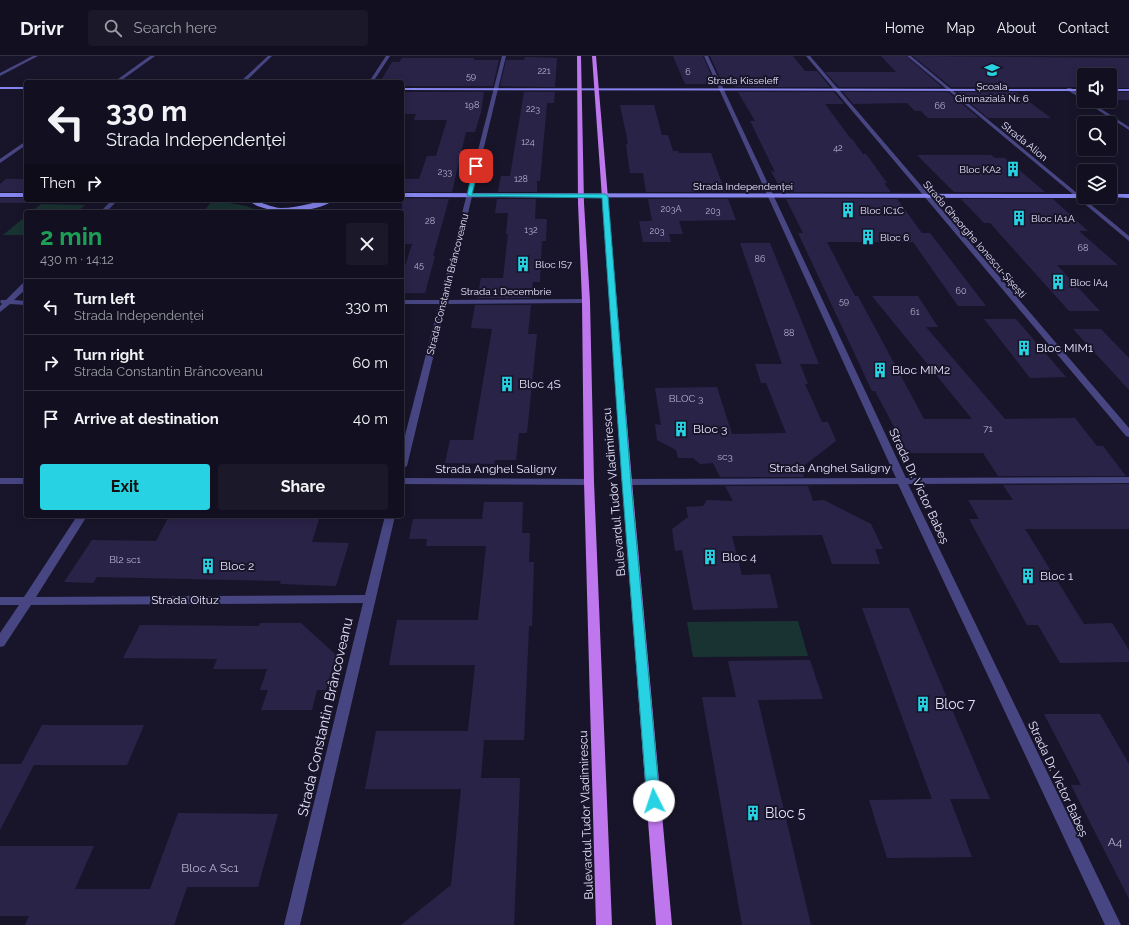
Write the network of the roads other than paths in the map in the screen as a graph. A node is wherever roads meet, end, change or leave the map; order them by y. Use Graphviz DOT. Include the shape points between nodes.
graph roads {
  1 [pos="36,56"];
  2 [pos="153,56"];
  3 [pos="270,56"];
  4 [pos="388,56"];
  5 [pos="504,56"];
  6 [pos="579,56"];
  7 [pos="594,56"];
  8 [pos="706,56"];
  9 [pos="808,56"];
  10 [pos="909,56"];
  11 [pos="0,75"];
  12 [pos="119,80"];
  13 [pos="244,80"];
  14 [pos="372,80"];
  15 [pos="0,88"];
  16 [pos="24,88"];
  17 [pos="404,89"];
  18 [pos="496,89"];
  19 [pos="579,89"];
  20 [pos="597,89"];
  21 [pos="721,89"];
  22 [pos="835,89"];
  23 [pos="949,90"];
  24 [pos="1069,90"];
  25 [pos="1077,90"];
  26 [pos="1117,90"];
  27 [pos="1129,90"];
  28 [pos="1077,95"];
  29 [pos="1097,108"];
  30 [pos="1129,129"];
  31 [pos="24,145"];
  32 [pos="0,161"];
  33 [pos="1077,193"];
  34 [pos="0,195"];
  35 [pos="24,195"];
  36 [pos="404,195"];
  37 [pos="469,195"];
  38 [pos="581,196"];
  39 [pos="605,196"];
  40 [pos="771,196"];
  41 [pos="925,196"];
  42 [pos="1077,196"];
  43 [pos="1117,196"];
  44 [pos="1129,196"];
  45 [pos="113,202"];
  46 [pos="254,202"];
  47 [pos="326,202"];
  48 [pos="1090,204"];
  49 [pos="105,210"];
  50 [pos="280,210"];
  51 [pos="292,210"];
  52 [pos="1129,239"];
  53 [pos="24,287"];
  54 [pos="586,301"];
  55 [pos="4,302"];
  56 [pos="24,302"];
  57 [pos="404,302"];
  58 [pos="443,302"];
  59 [pos="0,310"];
  60 [pos="1129,434"];
  61 [pos="404,458"];
  62 [pos="1129,480"];
  63 [pos="0,481"];
  64 [pos="24,481"];
  65 [pos="404,481"];
  66 [pos="902,481"];
  67 [pos="589,482"];
  68 [pos="627,482"];
  69 [pos="81,518"];
  70 [pos="390,518"];
  71 [pos="370,599"];
  72 [pos="0,601"];
  73 [pos="27,601"];
  74 [pos="0,643"];
  75 [pos="292,925"];
  76 [pos="604,925"];
  77 [pos="664,925"];
  78 [pos="1113,925"];
  1 -- 11 [label="street"];
  2 -- 12 [label="street"];
  3 -- 13 [label="street"];
  4 -- 14 [label="street"];
  5 -- 18 [label="street, Strada Constantin Brâncoveanu"];
  6 -- 19 [label="main road, Bulevardul Tudor Vladimirescu"];
  7 -- 20 [label="main road, Bulevardul Tudor Vladimirescu"];
  8 -- 21 [label="street, Strada Dr. Victor Babeș"];
  9 -- 22 [label="street, Strada Gheorghe Ionescu-Șișești"];
  10 -- 23 [label="street, Strada Alion"];
  15 -- 16 [label="street"];
  17 -- 18 [label="street, Strada Kisseleff"];
  18 -- 19 [label="street, Strada Kisseleff"];
  18 -- 37 [label="street, Strada Constantin Brâncoveanu"];
  19 -- 20 [label="street, Strada Kisseleff"];
  19 -- 38 [label="main road, Bulevardul Tudor Vladimirescu"];
  20 -- 21 [label="street, Strada Kisseleff"];
  20 -- 39 [label="main road, Bulevardul Tudor Vladimirescu"];
  21 -- 22 [label="street, Strada Kisseleff"];
  21 -- 40 [label="street, Strada Dr. Victor Babeș"];
  22 -- 23 [label="street, Strada Kisseleff"];
  22 -- 41 [label="street, Strada Gheorghe Ionescu-Șișești"];
  23 -- 24 [label="street, Strada Kisseleff"];
  23 -- 33 [label="street, Strada Alion"];
  24 -- 25 [label="street, Strada Kisseleff"];
  24 -- 28 [label="street"];
  26 -- 27 [label="street"];
  29 -- 30 [label="street"];
  31 -- 32 [label="street"];
  34 -- 35 [label="street"];
  36 -- 37 [label="street, Strada Independenței"];
  37 -- 38 [label="street, Strada Independenței"];
  37 -- 58 [label="street, Strada Constantin Brâncoveanu"];
  38 -- 39 [label="street, Strada Independenței"];
  38 -- 54 [label="main road, Bulevardul Tudor Vladimirescu"];
  39 -- 40 [label="street, Strada Independenței"];
  39 -- 68 [label="main road, Bulevardul Tudor Vladimirescu"];
  40 -- 41 [label="street, Strada Independenței"];
  40 -- 66 [label="street, Strada Dr. Victor Babeș"];
  41 -- 42 [label="street, Strada Independenței"];
  41 -- 60 [label="street, Strada Gheorghe Ionescu-Șișești"];
  43 -- 44 [label="street"];
  45 -- 49 [label="street"];
  46 -- 50 [label="street" via="263,207"];
  47 -- 51 [label="street"];
  48 -- 52 [label="street, Strada Alion"];
  53 -- 55 [label="street"];
  54 -- 58 [label="street, Strada 1 Decembrie"];
  54 -- 67 [label="main road, Bulevardul Tudor Vladimirescu"];
  55 -- 56 [label="street"];
  55 -- 59 [label="street"];
  57 -- 58 [label="street, Strada 1 Decembrie"];
  58 -- 61 [label="street, Strada Constantin Brâncoveanu"];
  62 -- 66 [label="street, Strada Anghel Saligny"];
  63 -- 64 [label="street"];
  65 -- 67 [label="street, Strada Anghel Saligny"];
  66 -- 68 [label="street, Strada Anghel Saligny"];
  66 -- 78 [label="street, Strada Dr. Victor Babeș"];
  67 -- 76 [label="main road, Bulevardul Tudor Vladimirescu"];
  68 -- 77 [label="main road, Bulevardul Tudor Vladimirescu"];
  69 -- 73 [label="street"];
  70 -- 71 [label="street, Strada Constantin Brâncoveanu"];
  71 -- 73 [label="street, Strada Oituz"];
  71 -- 75 [label="street, Strada Constantin Brâncoveanu"];
  72 -- 73 [label="street, Strada Oituz"];
  73 -- 74 [label="street"];
}
